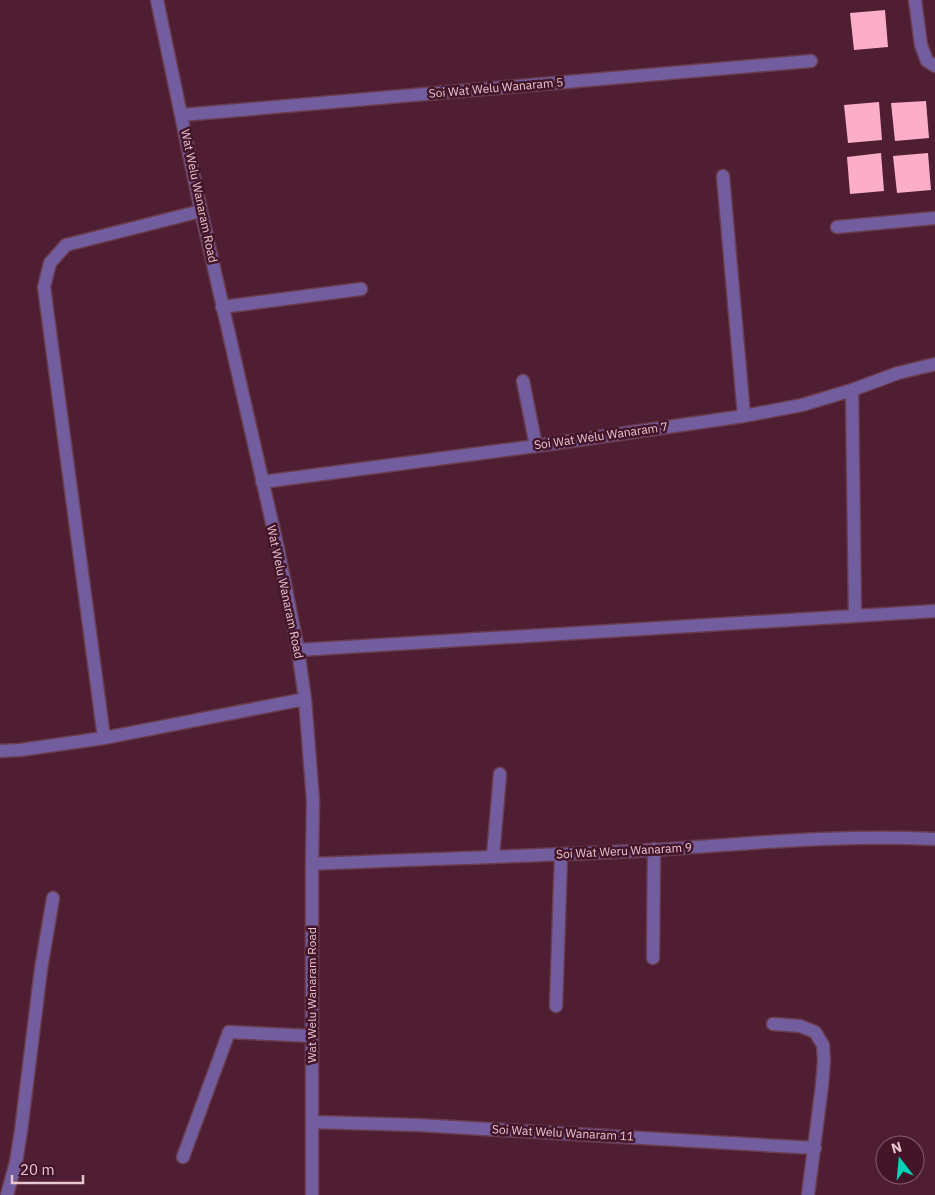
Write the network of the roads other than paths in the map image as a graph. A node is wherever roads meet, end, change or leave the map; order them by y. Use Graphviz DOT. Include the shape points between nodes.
graph roads {
  1 [pos="157,0"];
  2 [pos="915,0"];
  3 [pos="811,61"];
  4 [pos="935,66"];
  5 [pos="182,115"];
  6 [pos="723,176"];
  7 [pos="201,211"];
  8 [pos="935,218"];
  9 [pos="837,227"];
  10 [pos="361,289"];
  11 [pos="222,307"];
  12 [pos="935,364"];
  13 [pos="523,381"];
  14 [pos="852,390"];
  15 [pos="744,416"];
  16 [pos="536,446"];
  17 [pos="262,482"];
  18 [pos="935,610"];
  19 [pos="855,616"];
  20 [pos="298,650"];
  21 [pos="305,699"];
  22 [pos="104,738"];
  23 [pos="0,751"];
  24 [pos="500,774"];
  25 [pos="935,839"];
  26 [pos="654,850"];
  27 [pos="561,855"];
  28 [pos="493,856"];
  29 [pos="312,864"];
  30 [pos="53,898"];
  31 [pos="653,958"];
  32 [pos="556,1006"];
  33 [pos="773,1024"];
  34 [pos="312,1036"];
  35 [pos="312,1122"];
  36 [pos="815,1148"];
  37 [pos="183,1157"];
  38 [pos="7,1195"];
  39 [pos="312,1195"];
  40 [pos="808,1195"];
  1 -- 5 [label="street, Wat Welu Wanaram Road"];
  2 -- 4 [label="street" via="921,45 927,61"];
  3 -- 5 [label="street, Soi Wat Welu Wanaram 5"];
  5 -- 7 [label="street, Wat Welu Wanaram Road"];
  6 -- 15 [label="street"];
  7 -- 11 [label="street, Wat Welu Wanaram Road"];
  7 -- 22 [label="street" via="66,244 50,263 44,287"];
  8 -- 9 [label="street"];
  10 -- 11 [label="street"];
  11 -- 17 [label="street, Wat Welu Wanaram Road"];
  12 -- 14 [label="street, Soi Wat Welu Wanaram 7"];
  13 -- 16 [label="street"];
  14 -- 15 [label="street, Soi Wat Welu Wanaram 7"];
  14 -- 19 [label="street"];
  15 -- 16 [label="street, Soi Wat Welu Wanaram 7"];
  16 -- 17 [label="street, Soi Wat Welu Wanaram 7"];
  17 -- 20 [label="street, Wat Welu Wanaram Road"];
  18 -- 19 [label="street"];
  19 -- 20 [label="street"];
  20 -- 21 [label="street, Wat Welu Wanaram Road"];
  21 -- 22 [label="street"];
  21 -- 29 [label="street, Wat Welu Wanaram Road" via="314,801"];
  22 -- 23 [label="street"];
  24 -- 28 [label="street"];
  25 -- 26 [label="street, Soi Wat Weru Wanaram 9" via="813,839"];
  26 -- 27 [label="street, Soi Wat Weru Wanaram 9"];
  26 -- 31 [label="street"];
  27 -- 28 [label="street, Soi Wat Weru Wanaram 9"];
  27 -- 32 [label="street"];
  28 -- 29 [label="street, Soi Wat Weru Wanaram 9"];
  29 -- 34 [label="street, Wat Welu Wanaram Road"];
  30 -- 38 [label="street" via="21,1131"];
  33 -- 36 [label="street" via="800,1026 815,1032 823,1045"];
  34 -- 35 [label="street, Wat Welu Wanaram Road"];
  34 -- 37 [label="street" via="229,1032"];
  35 -- 36 [label="street, Soi Wat Welu Wanaram 11"];
  35 -- 39 [label="street, Wat Welu Wanaram Road"];
  36 -- 40 [label="street"];
}
